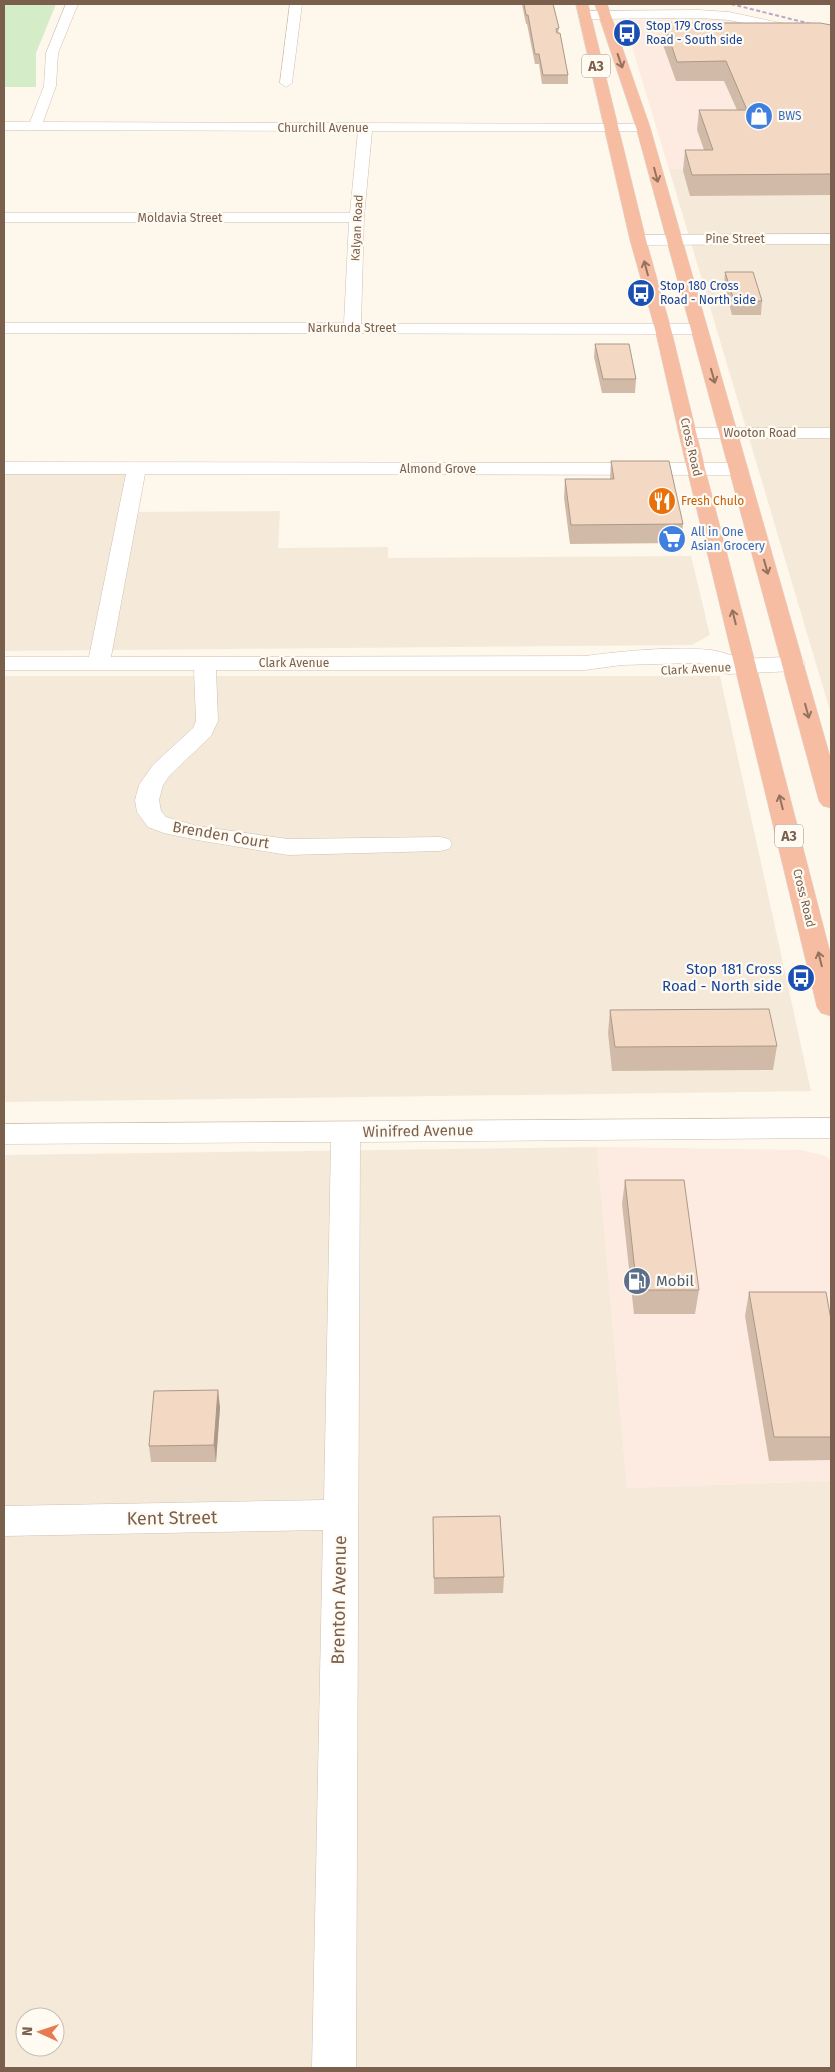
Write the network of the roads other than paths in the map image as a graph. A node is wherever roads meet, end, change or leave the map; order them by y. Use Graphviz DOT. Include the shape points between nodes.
graph roads {
  1 [pos="72,4"];
  2 [pos="296,4"];
  3 [pos="583,10"];
  4 [pos="602,10"];
  5 [pos="831,38"];
  6 [pos="286,83"];
  7 [pos="4,126"];
  8 [pos="35,126"];
  9 [pos="365,128"];
  10 [pos="611,128"];
  11 [pos="643,128"];
  12 [pos="357,217"];
  13 [pos="4,218"];
  14 [pos="831,238"];
  15 [pos="674,239"];
  16 [pos="638,240"];
  17 [pos="4,328"];
  18 [pos="352,328"];
  19 [pos="663,329"];
  20 [pos="700,329"];
  21 [pos="831,432"];
  22 [pos="688,433"];
  23 [pos="730,433"];
  24 [pos="4,468"];
  25 [pos="137,468"];
  26 [pos="696,469"];
  27 [pos="739,469"];
  28 [pos="205,663"];
  29 [pos="4,664"];
  30 [pos="99,664"];
  31 [pos="794,664"];
  32 [pos="746,665"];
  33 [pos="831,802"];
  34 [pos="440,844"];
  35 [pos="831,1007"];
  36 [pos="831,1128"];
  37 [pos="346,1132"];
  38 [pos="4,1134"];
  39 [pos="340,1515"];
  40 [pos="4,1520"];
  41 [pos="334,2068"];
  1 -- 8 [label="street" via="52,54 50,86"];
  2 -- 6 [label="street"];
  3 -- 4 [label="street"];
  3 -- 10 [label="highway, Cross Road / A3"];
  4 -- 5 [label="street" via="729,16"];
  4 -- 11 [label="highway, A3, one-way"];
  7 -- 8 [label="street, Churchill Avenue"];
  8 -- 9 [label="street, Churchill Avenue"];
  9 -- 10 [label="street, Churchill Avenue"];
  9 -- 12 [label="street, Kalyan Road"];
  10 -- 11 [label="street, Churchill Avenue"];
  10 -- 16 [label="highway, Cross Road / A3"];
  11 -- 15 [label="highway, A3, one-way"];
  12 -- 13 [label="street, Moldavia Street"];
  12 -- 18 [label="street, Kalyan Road"];
  14 -- 15 [label="street, Pine Street"];
  15 -- 16 [label="street, Pine Street"];
  15 -- 20 [label="highway, A3"];
  19 -- 16 [label="highway, Cross Road / A3, one-way"];
  17 -- 18 [label="street, Narkunda Street"];
  18 -- 19 [label="street, Narkunda Street"];
  19 -- 20 [label="street, Narkunda Street"];
  19 -- 22 [label="highway, Cross Road / A3"];
  20 -- 23 [label="highway, A3, one-way"];
  21 -- 23 [label="street, Wooton Road"];
  22 -- 23 [label="street, Wooton Road"];
  22 -- 26 [label="highway, Cross Road / A3"];
  23 -- 27 [label="highway, A3"];
  24 -- 25 [label="street, Almond Grove"];
  25 -- 26 [label="street, Almond Grove"];
  25 -- 30 [label="street"];
  26 -- 27 [label="street, Almond Grove"];
  32 -- 26 [label="highway, Cross Road / A3, one-way"];
  27 -- 31 [label="highway, A3, one-way"];
  28 -- 30 [label="street, Clark Avenue"];
  28 -- 32 [label="street, Clark Avenue" via="585,663 644,671 714,670"];
  28 -- 34 [label="street, Brenden Court" via="207,721 203,731 161,770 151,784 147,800 149,812 157,822 197,833 288,846"];
  29 -- 30 [label="street, Clark Avenue"];
  31 -- 32 [label="street, Clark Avenue"];
  31 -- 33 [label="highway, A3, one-way"];
  35 -- 32 [label="highway, Cross Road / A3, one-way"];
  36 -- 37 [label="street, Winifred Avenue"];
  37 -- 38 [label="street, Winifred Avenue"];
  37 -- 39 [label="street, Brenton Avenue"];
  39 -- 40 [label="street, Kent Street"];
  39 -- 41 [label="street, Brenton Avenue"];
}
